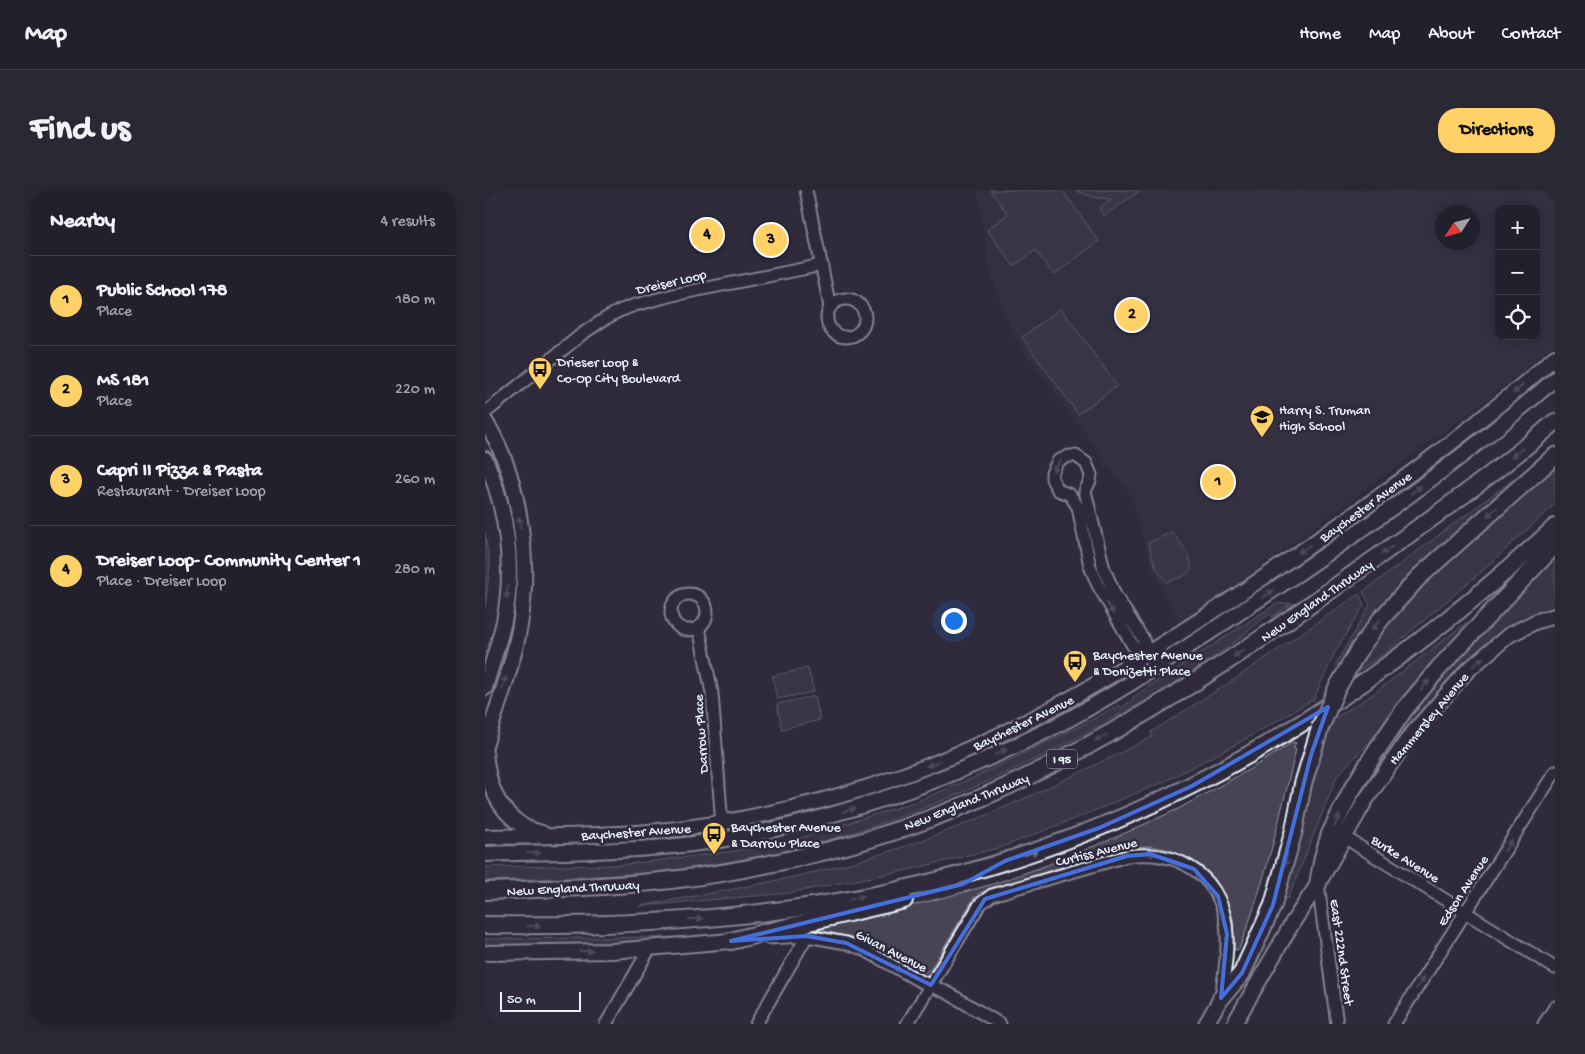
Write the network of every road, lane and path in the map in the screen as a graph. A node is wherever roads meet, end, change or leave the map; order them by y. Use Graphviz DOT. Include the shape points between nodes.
graph roads {
  1 [pos="806,190"];
  2 [pos="822,265"];
  3 [pos="831,307"];
  4 [pos="1555,358"];
  5 [pos="1555,379"];
  6 [pos="485,413"];
  7 [pos="485,421"];
  8 [pos="1555,422"];
  9 [pos="1555,456"];
  10 [pos="485,459"];
  11 [pos="1555,527"];
  12 [pos="1555,545"];
  13 [pos="1555,616"];
  14 [pos="504,620"];
  15 [pos="520,624"];
  16 [pos="699,628"];
  17 [pos="1147,654"];
  18 [pos="1154,668"];
  19 [pos="485,688"];
  20 [pos="485,746"];
  21 [pos="485,753"];
  22 [pos="1555,772"];
  23 [pos="721,822"];
  24 [pos="549,836"];
  25 [pos="485,837"];
  26 [pos="1344,837"];
  27 [pos="723,839"];
  28 [pos="485,854"];
  29 [pos="1005,861"];
  30 [pos="1318,884"];
  31 [pos="485,891"];
  32 [pos="1465,912"];
  33 [pos="485,926"];
  34 [pos="807,936"];
  35 [pos="731,941"];
  36 [pos="650,948"];
  37 [pos="485,953"];
  38 [pos="1555,968"];
  39 [pos="931,985"];
  40 [pos="1221,998"];
  41 [pos="1555,1007"];
  42 [pos="606,1024"];
  43 [pos="756,1024"];
  44 [pos="907,1024"];
  45 [pos="1000,1024"];
  46 [pos="1206,1024"];
  47 [pos="1234,1024"];
  48 [pos="1337,1024"];
  49 [pos="1394,1024"];
  50 [pos="1545,1024"];
  1 -- 2 [label="street"];
  2 -- 3 [label="street"];
  2 -- 6 [label="street, Dreiser Loop" via="673,295 619,311 593,326"];
  4 -- 17 [label="main road, Baychester Avenue, one-way" via="1474,426 1391,488"];
  18 -- 5 [label="main road, Baychester Avenue, one-way" via="1281,586 1387,511"];
  15 -- 7 [label="main road, one-way" via="524,573 519,513 503,460"];
  8 -- 31 [label="highway, New England Thruway / I 95, one-way" via="1409,536 1210,672 1089,745 980,798 925,820 830,850 743,869 633,884"];
  9 -- 40 [label="highway, one-way, bridge" via="1419,577 1381,619 1358,651 1320,728 1273,904 1242,973"];
  10 -- 14 [label="main road, one-way" via="499,502 506,542 508,581"];
  29 -- 11 [label="highway, one-way" via="1137,812 1228,767 1299,726 1429,636"];
  30 -- 12 [label="highway, one-way" via="1331,834 1351,793 1404,710 1439,668"];
  26 -- 13 [label="main road, Hammersley Avenue, one-way" via="1386,768 1467,671 1509,635"];
  14 -- 15 [label="main road"];
  14 -- 19 [label="main road"];
  20 -- 15 [label="main road, one-way"];
  16 -- 23 [label="street, Darrow Place" via="712,693"];
  17 -- 17 [label="street, one-way" via="1143,639 1115,595 1104,569 1085,491 1090,481 1090,469 1076,456 1063,458 1054,466 1054,485 1070,495 1078,507 1090,566 1107,604 1133,646"];
  17 -- 18 [label="street"];
  17 -- 23 [label="main road, Baychester Avenue, one-way" via="1079,695 935,763 822,801"];
  27 -- 18 [label="main road, Baychester Avenue, one-way" via="817,819 941,778 1055,726"];
  21 -- 24 [label="main road" via="494,796 503,808 524,827"];
  32 -- 22 [label="street, Edson Avenue, one-way"];
  23 -- 24 [label="main road, Baychester Avenue" via="646,833"];
  23 -- 27 [label="street, Darrow Place"];
  24 -- 25 [label="main road, Baychester Avenue"];
  26 -- 30 [label="main road, Hammersley Avenue"];
  26 -- 32 [label="street, Burke Avenue"];
  28 -- 27 [label="main road, Baychester Avenue, one-way" via="619,851"];
  33 -- 29 [label="highway, one-way" via="612,924 771,911 889,892"];
  29 -- 35 [label="highway" via="963,884"];
  30 -- 47 [label="main road"];
  30 -- 48 [label="street, East 222nd Street"];
  32 -- 38 [label="street, Burke Avenue"];
  49 -- 32 [label="street, Edson Avenue, one-way"];
  34 -- 35 [label="street, Givan Avenue"];
  34 -- 39 [label="street, Givan Avenue, one-way" via="863,949"];
  34 -- 43 [label="street"];
  35 -- 36 [label="main road"];
  37 -- 36 [label="main road, one-way"];
  36 -- 42 [label="street"];
  39 -- 40 [label="street, Curtiss Avenue, one-way" via="985,899 991,895 1127,856 1150,854 1194,869 1211,884 1218,896 1225,917 1228,950"];
  39 -- 44 [label="street"];
  39 -- 45 [label="street, Givan Avenue"];
  40 -- 46 [label="main road"];
  41 -- 50 [label="street"];
}
